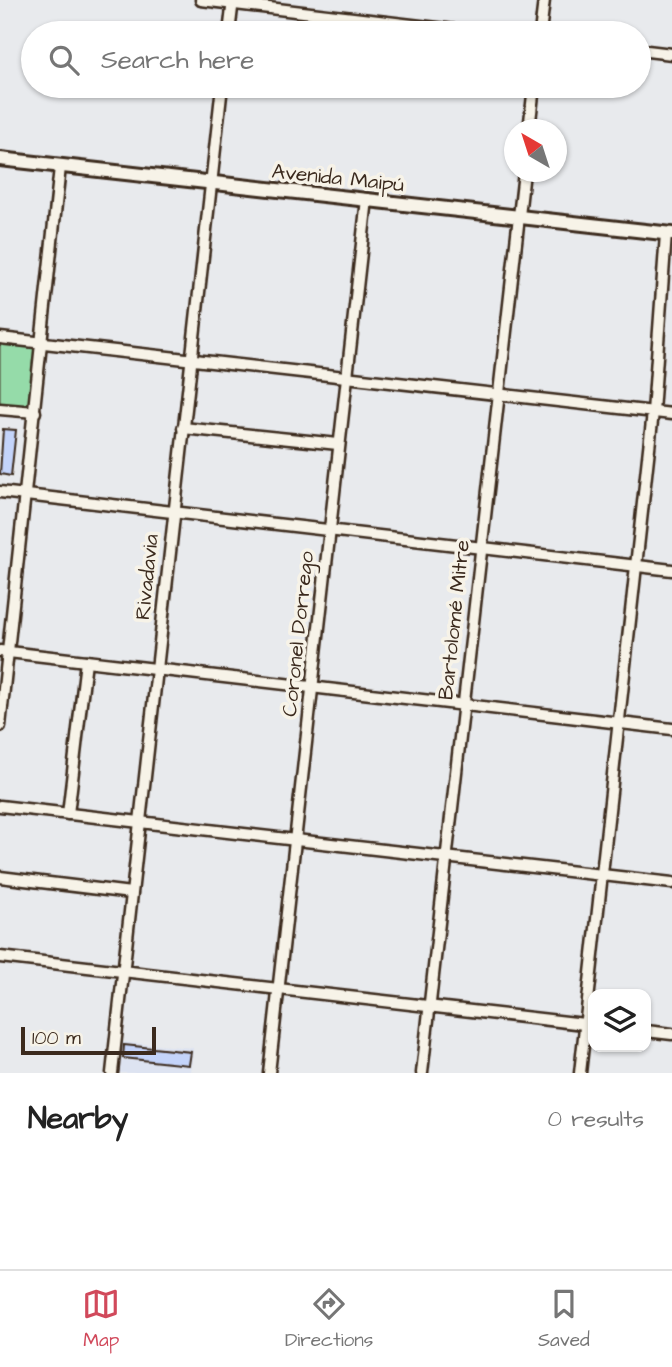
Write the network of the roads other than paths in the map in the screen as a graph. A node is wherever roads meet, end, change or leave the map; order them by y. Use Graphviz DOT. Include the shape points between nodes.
graph roads {
  1 [pos="201,0"];
  2 [pos="544,0"];
  3 [pos="233,2"];
  4 [pos="231,21"];
  5 [pos="384,21"];
  6 [pos="541,21"];
  7 [pos="651,51"];
  8 [pos="672,54"];
  9 [pos="221,98"];
  10 [pos="533,98"];
  11 [pos="530,119"];
  12 [pos="0,159"];
  13 [pos="60,167"];
  14 [pos="523,182"];
  15 [pos="210,184"];
  16 [pos="367,199"];
  17 [pos="519,217"];
  18 [pos="669,234"];
  19 [pos="0,338"];
  20 [pos="42,343"];
  21 [pos="190,360"];
  22 [pos="345,377"];
  23 [pos="499,395"];
  24 [pos="0,409"];
  25 [pos="34,412"];
  26 [pos="653,412"];
  27 [pos="672,414"];
  28 [pos="183,428"];
  29 [pos="338,444"];
  30 [pos="0,492"];
  31 [pos="25,495"];
  32 [pos="173,512"];
  33 [pos="328,530"];
  34 [pos="482,546"];
  35 [pos="636,565"];
  36 [pos="672,570"];
  37 [pos="4,652"];
  38 [pos="86,661"];
  39 [pos="156,669"];
  40 [pos="311,687"];
  41 [pos="464,703"];
  42 [pos="618,722"];
  43 [pos="0,726"];
  44 [pos="672,729"];
  45 [pos="0,806"];
  46 [pos="68,814"];
  47 [pos="139,822"];
  48 [pos="295,839"];
  49 [pos="446,856"];
  50 [pos="602,875"];
  51 [pos="0,877"];
  52 [pos="672,883"];
  53 [pos="131,893"];
  54 [pos="0,957"];
  55 [pos="123,971"];
  56 [pos="278,989"];
  57 [pos="592,989"];
  58 [pos="429,1005"];
  59 [pos="588,1025"];
  60 [pos="588,1030"];
  61 [pos="651,1032"];
  62 [pos="672,1034"];
  63 [pos="111,1073"];
  64 [pos="269,1073"];
  65 [pos="422,1073"];
  66 [pos="580,1073"];
  1 -- 3 [label="street"];
  2 -- 6 [label="street"];
  3 -- 4 [label="street"];
  3 -- 5 [label="street"];
  7 -- 8 [label="street"];
  9 -- 15 [label="street, Rivadavia"];
  10 -- 11 [label="street"];
  12 -- 13 [label="main road, Avenida Maipú"];
  13 -- 15 [label="main road, Avenida Maipú"];
  13 -- 20 [label="street"];
  14 -- 17 [label="street, Bartolomé Mitre"];
  15 -- 16 [label="main road, Avenida Maipú"];
  15 -- 21 [label="street, Rivadavia"];
  16 -- 17 [label="main road, Avenida Maipú"];
  16 -- 22 [label="street, Coronel Dorrego"];
  17 -- 18 [label="main road, Avenida Maipú"];
  17 -- 23 [label="street, Bartolomé Mitre"];
  18 -- 26 [label="street"];
  19 -- 20 [label="street"];
  20 -- 21 [label="street"];
  20 -- 25 [label="street"];
  21 -- 22 [label="street"];
  21 -- 28 [label="street, Rivadavia"];
  22 -- 23 [label="street"];
  22 -- 29 [label="street, Coronel Dorrego"];
  23 -- 26 [label="street"];
  23 -- 34 [label="street, Bartolomé Mitre"];
  24 -- 25 [label="street"];
  25 -- 31 [label="street"];
  26 -- 27 [label="street"];
  26 -- 35 [label="street"];
  28 -- 29 [label="street"];
  28 -- 32 [label="street, Rivadavia"];
  29 -- 33 [label="street, Coronel Dorrego"];
  30 -- 31 [label="street"];
  31 -- 32 [label="street"];
  31 -- 37 [label="street"];
  32 -- 33 [label="street"];
  32 -- 39 [label="street, Rivadavia"];
  33 -- 34 [label="street"];
  33 -- 40 [label="street, Coronel Dorrego"];
  34 -- 35 [label="street"];
  34 -- 41 [label="street, Bartolomé Mitre"];
  35 -- 36 [label="street"];
  35 -- 42 [label="street"];
  37 -- 38 [label="street"];
  37 -- 43 [label="street"];
  38 -- 39 [label="street"];
  38 -- 46 [label="street"];
  39 -- 40 [label="street"];
  39 -- 47 [label="street, Rivadavia"];
  40 -- 41 [label="street"];
  40 -- 48 [label="street, Coronel Dorrego"];
  41 -- 42 [label="street"];
  41 -- 49 [label="street, Bartolomé Mitre"];
  42 -- 44 [label="street"];
  42 -- 50 [label="street"];
  45 -- 46 [label="street"];
  46 -- 47 [label="street"];
  47 -- 48 [label="street"];
  47 -- 53 [label="street, Rivadavia"];
  48 -- 49 [label="street"];
  48 -- 56 [label="street, Coronel Dorrego"];
  49 -- 50 [label="street"];
  49 -- 58 [label="street, Bartolomé Mitre"];
  50 -- 52 [label="street"];
  50 -- 57 [label="street"];
  51 -- 53 [label="street"];
  53 -- 55 [label="street, Rivadavia"];
  54 -- 55 [label="street"];
  55 -- 56 [label="street"];
  55 -- 63 [label="street, Rivadavia"];
  56 -- 58 [label="street"];
  56 -- 64 [label="street, Coronel Dorrego"];
  58 -- 59 [label="street"];
  58 -- 65 [label="street, Bartolomé Mitre"];
  60 -- 66 [label="street"];
  61 -- 62 [label="street"];
}
